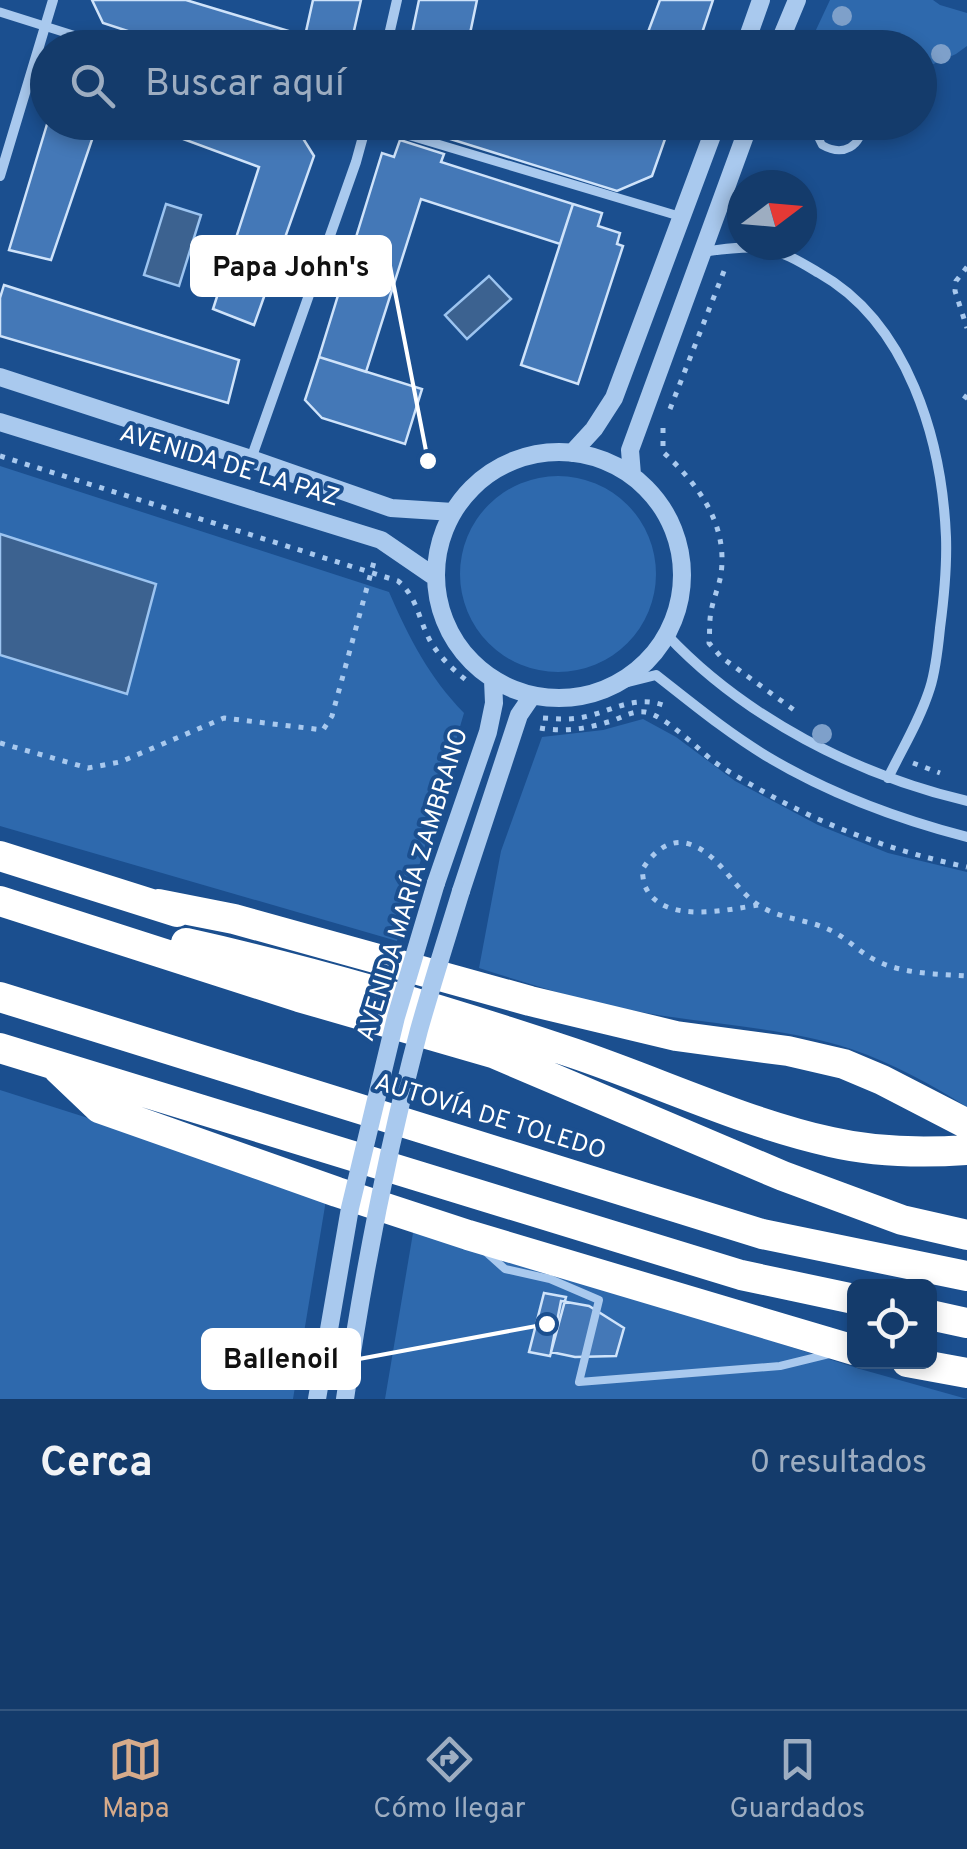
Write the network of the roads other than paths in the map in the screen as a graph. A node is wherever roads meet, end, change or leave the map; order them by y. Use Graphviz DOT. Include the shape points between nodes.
graph roads {
  1 [pos="53,0"];
  2 [pos="398,0"];
  3 [pos="761,0"];
  4 [pos="797,0"];
  5 [pos="0,12"];
  6 [pos="46,27"];
  7 [pos="45,30"];
  8 [pos="56,30"];
  9 [pos="390,30"];
  10 [pos="750,30"];
  11 [pos="784,30"];
  12 [pos="30,79"];
  13 [pos="360,140"];
  14 [pos="423,140"];
  15 [pos="710,140"];
  16 [pos="743,140"];
  17 [pos="817,140"];
  18 [pos="858,140"];
  19 [pos="0,176"];
  20 [pos="682,217"];
  21 [pos="701,252"];
  22 [pos="0,377"];
  23 [pos="0,422"];
  24 [pos="572,452"];
  25 [pos="251,459"];
  26 [pos="632,475"];
  27 [pos="452,512"];
  28 [pos="436,577"];
  29 [pos="667,635"];
  30 [pos="493,680"];
  31 [pos="616,685"];
  32 [pos="532,696"];
  33 [pos="888,778"];
  34 [pos="967,801"];
  35 [pos="967,837"];
  36 [pos="0,856"];
  37 [pos="8,904"];
  38 [pos="158,904"];
  39 [pos="305,971"];
  40 [pos="0,997"];
  41 [pos="0,1048"];
  42 [pos="53,1064"];
  43 [pos="967,1124"];
  44 [pos="967,1150"];
  45 [pos="468,1235"];
  46 [pos="967,1235"];
  47 [pos="967,1276"];
  48 [pos="847,1298"];
  49 [pos="937,1317"];
  50 [pos="967,1323"];
  51 [pos="847,1349"];
  52 [pos="847,1351"];
  53 [pos="317,1399"];
  54 [pos="345,1399"];
  1 -- 6 [label="street"];
  2 -- 9 [label="street"];
  3 -- 10 [label="street"];
  4 -- 11 [label="street"];
  5 -- 6 [label="street"];
  6 -- 7 [label="street"];
  6 -- 8 [label="street"];
  12 -- 19 [label="street"];
  13 -- 25 [label="street"];
  14 -- 20 [label="street"];
  15 -- 20 [label="street"];
  16 -- 21 [label="street"];
  17 -- 18 [label="lane" via="838,151"];
  20 -- 24 [label="street" via="614,398"];
  21 -- 26 [label="street" via="630,450"];
  21 -- 33 [label="street" via="764,248 829,278 884,329 914,387 944,505 946,573 930,688"];
  22 -- 25 [label="street"];
  23 -- 28 [label="street, AVENIDA DE LA PAZ" via="381,540"];
  24 -- 26 [label="street" via="598,456"];
  24 -- 27 [label="street" via="517,458 480,480"];
  25 -- 27 [label="street" via="391,508"];
  26 -- 29 [label="street" via="672,525 682,561 680,599"];
  27 -- 28 [label="street"];
  28 -- 30 [label="street" via="443,617 463,653"];
  29 -- 31 [label="street" via="645,664"];
  29 -- 33 [label="street" via="708,676 804,740"];
  30 -- 32 [label="street"];
  30 -- 53 [label="street, AVENIDA MARÍA ZAMBRANO, bridge" via="488,732 436,883 358,1170"];
  31 -- 32 [label="street" via="560,699"];
  31 -- 35 [label="street" via="656,675 770,758 893,816"];
  32 -- 54 [label="street, AVENIDA MARÍA ZAMBRANO, bridge" via="520,715 420,1030 368,1257"];
  33 -- 34 [label="street"];
  36 -- 38 [label="highway"];
  37 -- 39 [label="highway"];
  37 -- 46 [label="highway" via="493,1053 783,1176 902,1220"];
  38 -- 39 [label="highway" via="276,945"];
  38 -- 43 [label="highway" via="658,1031 844,1064"];
  39 -- 44 [label="highway" via="468,1018 750,1120 834,1143"];
  40 -- 47 [label="highway, AUTOVÍA DE TOLEDO" via="762,1234"];
  41 -- 42 [label="highway"];
  42 -- 45 [label="highway" via="99,1108"];
  42 -- 48 [label="highway" via="741,1275"];
  45 -- 51 [label="highway"];
  45 -- 52 [label="lane" via="504,1269 599,1300 578,1382 780,1366"];
  49 -- 50 [label="highway"];
}
